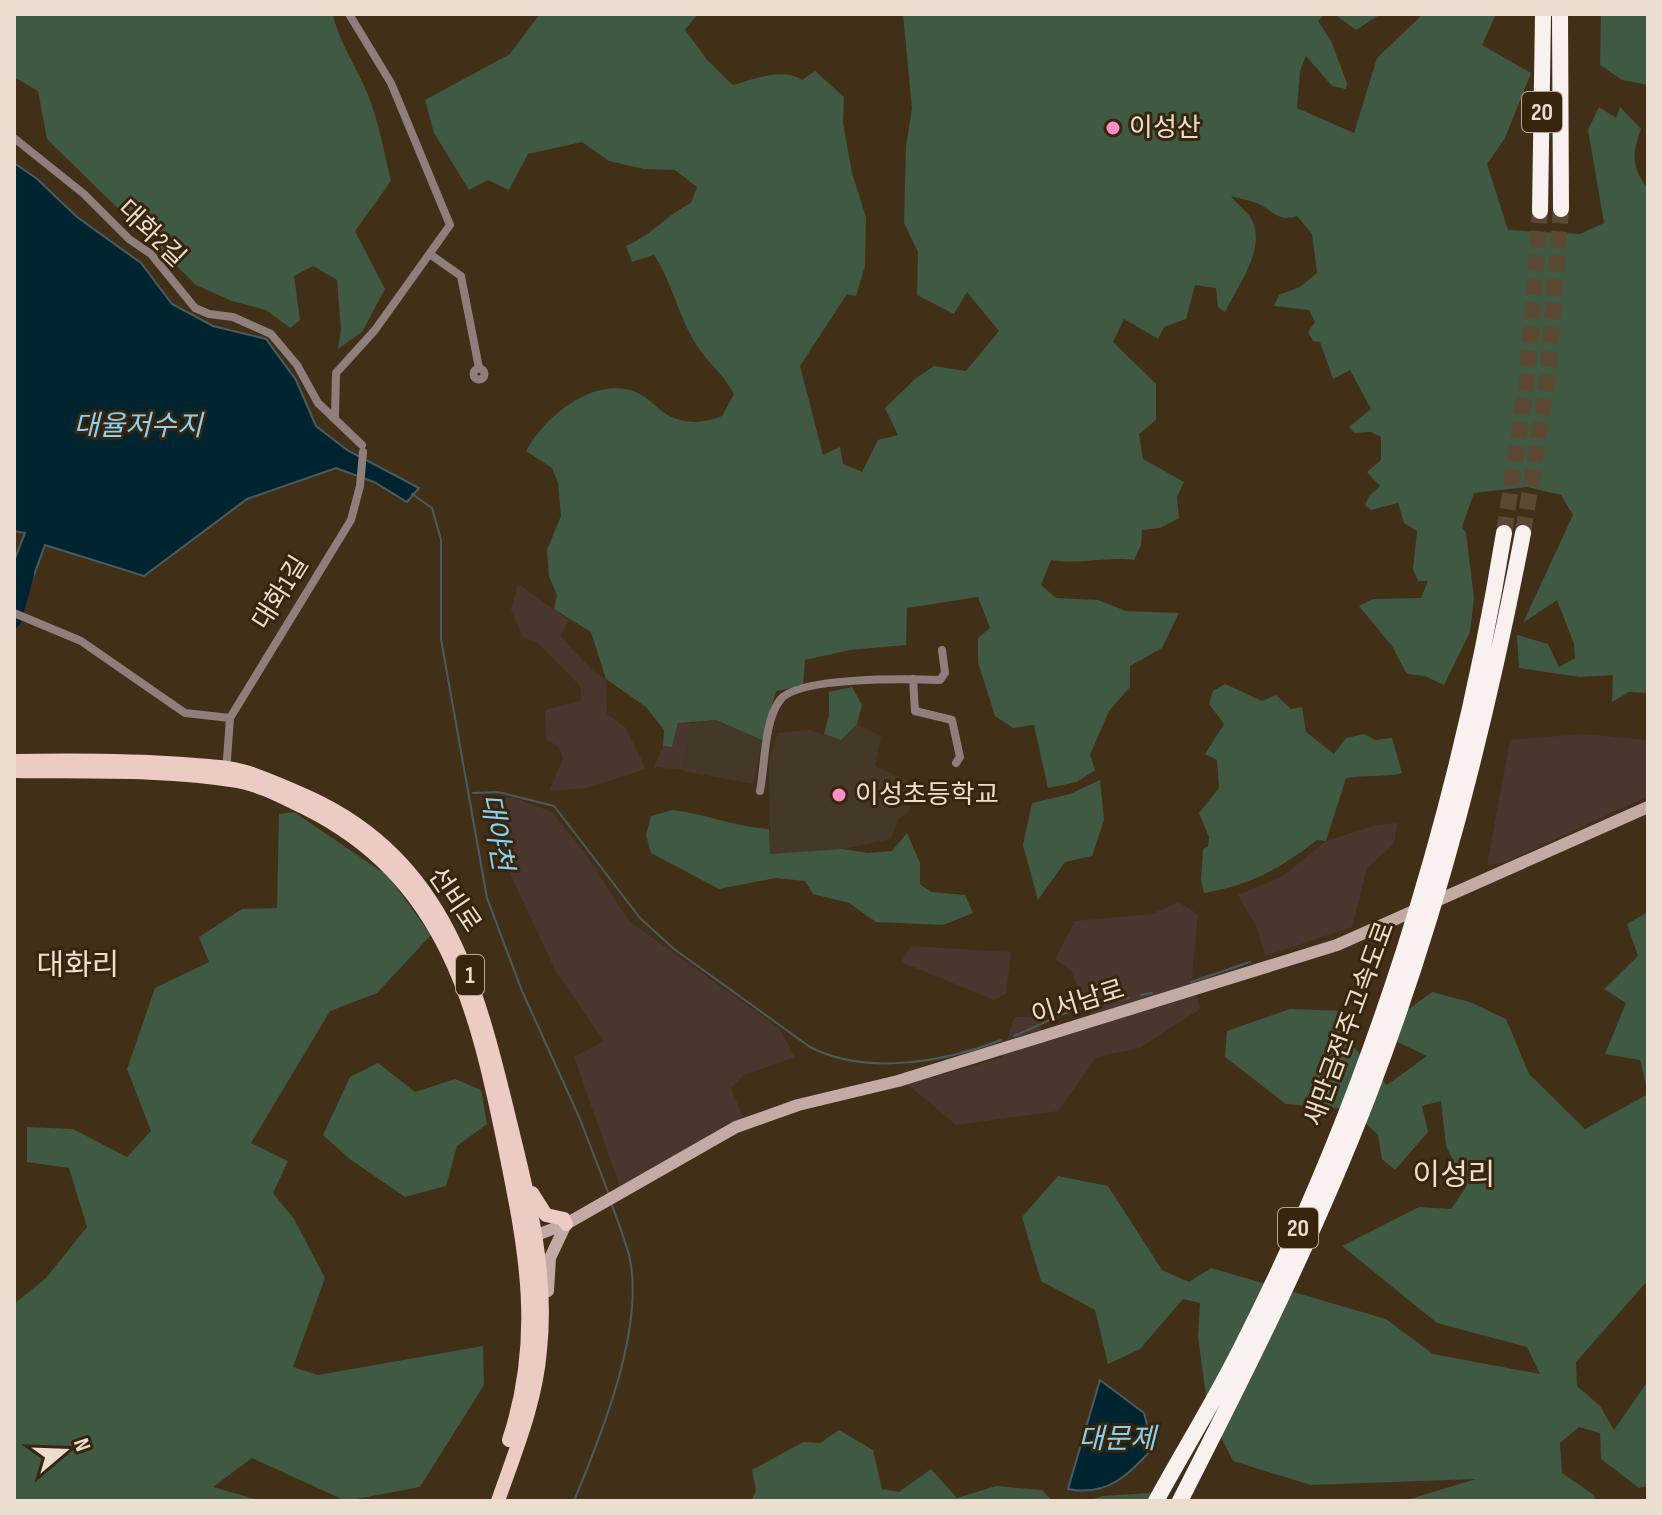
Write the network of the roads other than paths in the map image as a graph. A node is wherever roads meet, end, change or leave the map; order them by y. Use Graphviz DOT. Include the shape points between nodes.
graph roads {
  1 [pos="349,14"];
  2 [pos="1543,14"];
  3 [pos="1560,14"];
  4 [pos="14,138"];
  5 [pos="1561,209"];
  6 [pos="1540,211"];
  7 [pos="431,255"];
  8 [pos="479,368"];
  9 [pos="335,416"];
  10 [pos="362,448"];
  11 [pos="1504,533"];
  12 [pos="1523,533"];
  13 [pos="14,613"];
  14 [pos="942,650"];
  15 [pos="913,679"];
  16 [pos="1477,715"];
  17 [pos="230,718"];
  18 [pos="956,763"];
  19 [pos="16,766"];
  20 [pos="225,774"];
  21 [pos="760,791"];
  22 [pos="1648,807"];
  23 [pos="1439,860"];
  24 [pos="528,1193"];
  25 [pos="566,1224"];
  26 [pos="530,1238"];
  27 [pos="542,1293"];
  28 [pos="488,1501"];
  29 [pos="498,1501"];
  30 [pos="1156,1501"];
  31 [pos="1180,1501"];
  1 -- 7 [label="street" via="391,83 442,199 450,225"];
  2 -- 6 [label="highway, 20"];
  3 -- 5 [label="highway, 20"];
  4 -- 9 [label="street, 대화2길" via="151,254 195,308 271,334 297,365 318,403"];
  7 -- 8 [label="street" via="461,276"];
  7 -- 9 [label="street" via="336,373"];
  9 -- 10 [label="street, 대화2길"];
  10 -- 17 [label="street, 대화1길" via="351,520"];
  11 -- 16 [label="highway, 새만금전주고속도로 / 20"];
  12 -- 16 [label="highway, 새만금전주고속도로 / 20"];
  13 -- 17 [label="street" via="81,641 185,713"];
  14 -- 15 [label="street" via="945,673 940,680"];
  15 -- 18 [label="street" via="915,711 952,720 960,757"];
  15 -- 21 [label="street" via="851,680 781,699"];
  16 -- 23 [label="highway, 새만금전주고속도로 / 20"];
  17 -- 20 [label="street, 대화1길"];
  19 -- 20 [label="main road, 선비로 / 1" via="130,760"];
  20 -- 24 [label="main road, 선비로 / 1" via="247,773 313,800 353,824 388,853 432,903 469,970 484,1014"];
  20 -- 26 [label="main road, 선비로 / 1" via="328,820 372,851 437,930 474,1015"];
  22 -- 25 [label="main road, 이서남로" via="1337,945 736,1127"];
  23 -- 30 [label="highway, 새만금전주고속도로 / 20" via="1295,1235 1241,1349"];
  23 -- 31 [label="highway, 새만금전주고속도로 / 20" via="1424,936 1369,1094 1255,1354"];
  24 -- 25 [label="main road" via="535,1193 546,1215"];
  24 -- 26 [label="main road, 선비로 / 1"];
  25 -- 26 [label="main road, 이서남로"];
  25 -- 27 [label="main road" via="550,1258 548,1291"];
  26 -- 27 [label="main road, 선비로 / 1"];
  26 -- 28 [label="main road, 선비로 / 1" via="527,1365"];
  27 -- 29 [label="main road, 선비로 / 1" via="537,1379"];
}
